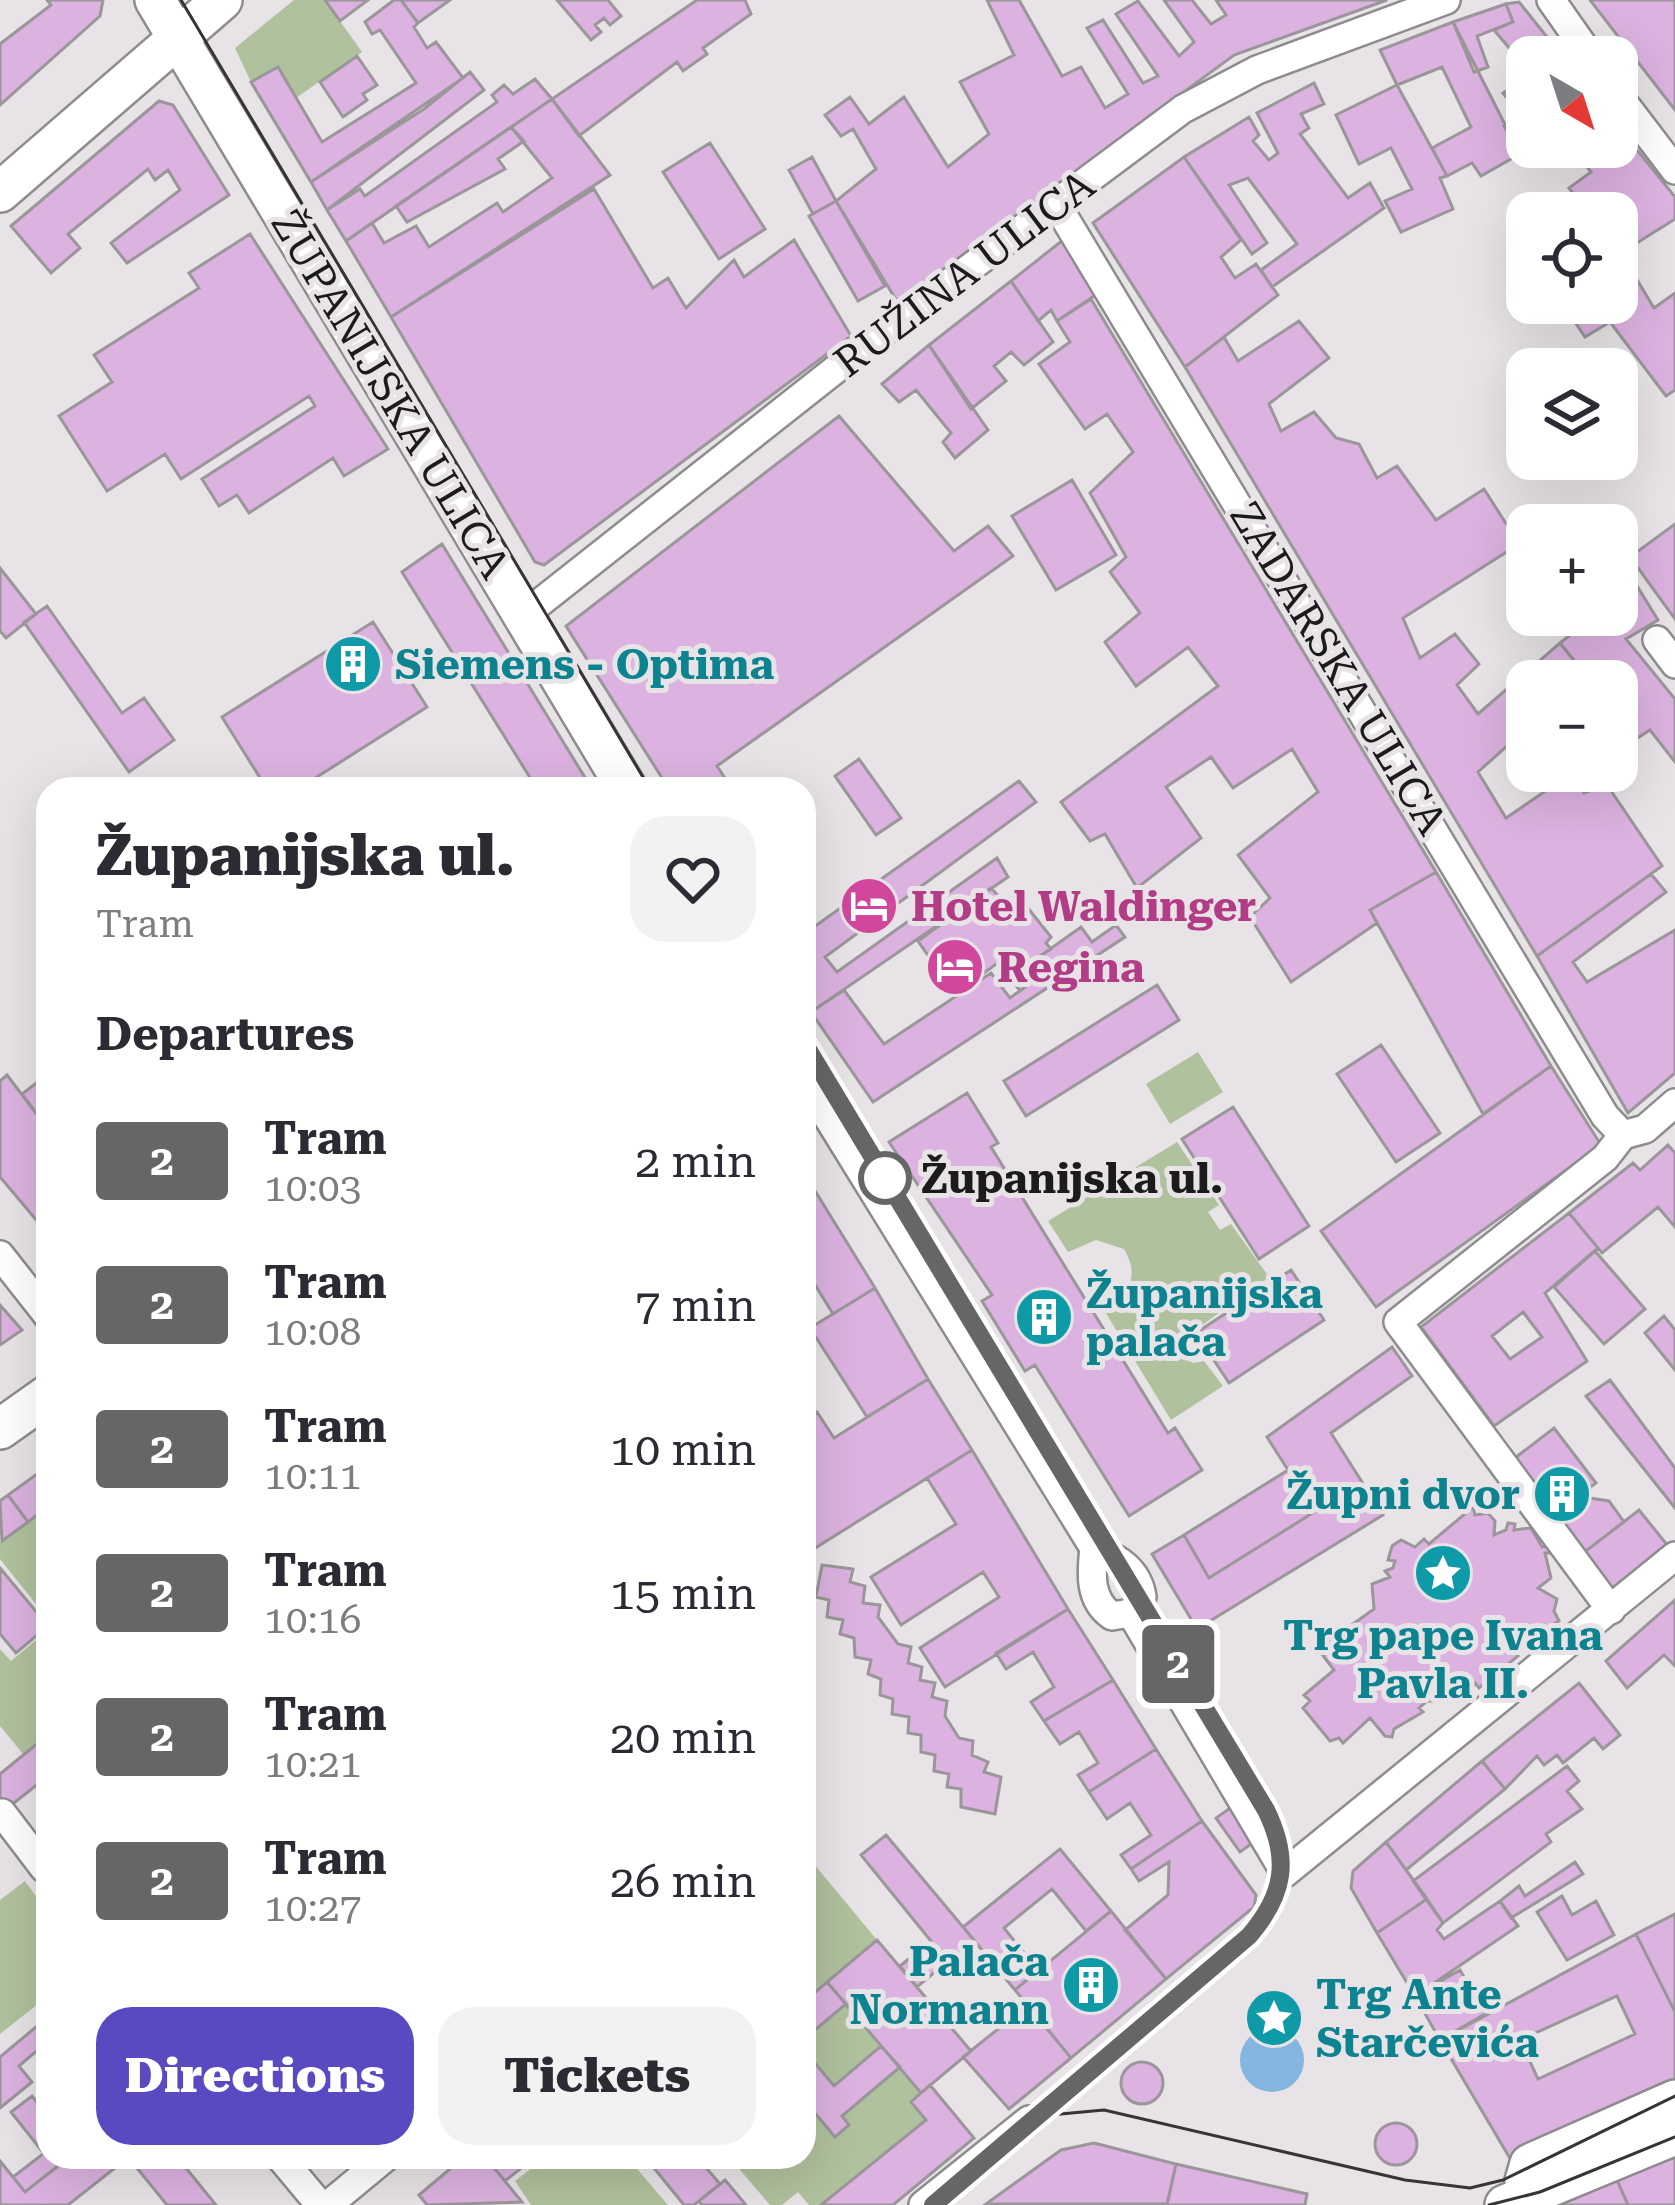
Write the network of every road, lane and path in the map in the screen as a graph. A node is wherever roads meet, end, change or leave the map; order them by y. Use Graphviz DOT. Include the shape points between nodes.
graph roads {
  1 [pos="155,0"];
  2 [pos="222,0"];
  3 [pos="1446,0"];
  4 [pos="1551,0"];
  5 [pos="178,36"];
  6 [pos="1576,36"];
  7 [pos="1638,122"];
  8 [pos="1675,170"];
  9 [pos="0,191"];
  10 [pos="1055,202"];
  11 [pos="523,616"];
  12 [pos="1657,640"];
  13 [pos="1675,664"];
  14 [pos="620,777"];
  15 [pos="816,1098"];
  16 [pos="1675,1102"];
  17 [pos="1623,1135"];
  18 [pos="0,1255"];
  19 [pos="36,1301"];
  20 [pos="36,1404"];
  21 [pos="0,1429"];
  22 [pos="1094,1548"];
  23 [pos="1675,1556"];
  24 [pos="1611,1610"];
  25 [pos="1131,1613"];
  26 [pos="2,1813"];
  27 [pos="36,1855"];
  28 [pos="1675,2100"];
  29 [pos="1029,2120"];
  30 [pos="1675,2135"];
  31 [pos="291,2169"];
  32 [pos="370,2169"];
  33 [pos="1519,2199"];
  34 [pos="324,2205"];
  35 [pos="922,2205"];
  1 -- 5 [label="street, ŽUPANIJSKA ULICA"];
  2 -- 5 [label="street"];
  3 -- 10 [label="street, RUŽINA ULICA" via="1214,92"];
  4 -- 6 [label="street"];
  5 -- 9 [label="street"];
  5 -- 11 [label="street, ŽUPANIJSKA ULICA"];
  7 -- 8 [label="street"];
  10 -- 11 [label="street, RUŽINA ULICA"];
  10 -- 17 [label="street, ZADARSKA ULICA"];
  11 -- 14 [label="street, ŽUPANIJSKA ULICA"];
  12 -- 13 [label="street"];
  15 -- 22 [label="street"];
  16 -- 17 [label="street" via="1646,1129"];
  17 -- 24 [label="street" via="1605,1158 1398,1322"];
  18 -- 19 [label="street"];
  20 -- 21 [label="street"];
  22 -- 25 [label="street" via="1139,1583 1142,1597"];
  22 -- 25 [label="street" via="1100,1607 1112,1616"];
  23 -- 24 [label="street"];
  24 -- 25 [label="street" via="1286,1873"];
  26 -- 27 [label="street"];
  28 -- 33 [label="street" via="1530,2164"];
  29 -- 35 [label="street"];
  30 -- 33 [label="street"];
  31 -- 34 [label="street"];
  32 -- 34 [label="street"];
}
